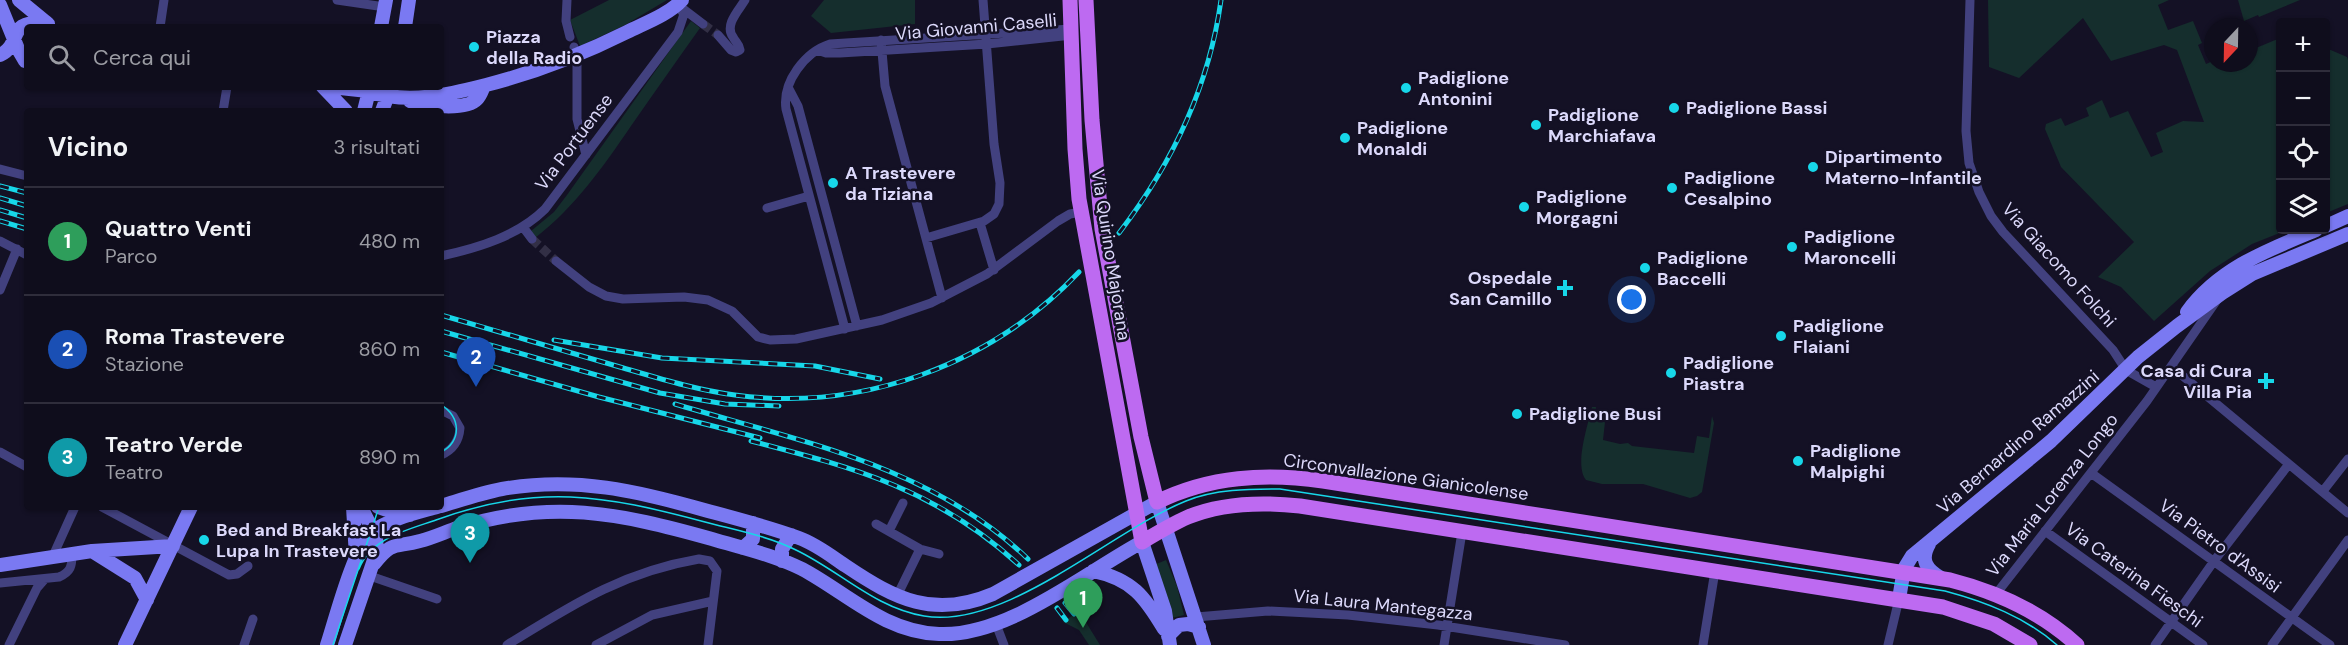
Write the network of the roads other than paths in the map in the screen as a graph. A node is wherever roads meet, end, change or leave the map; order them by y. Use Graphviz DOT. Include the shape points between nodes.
graph roads {
  1 [pos="19,0"];
  2 [pos="164,0"];
  3 [pos="337,0"];
  4 [pos="409,0"];
  5 [pos="567,0"];
  6 [pos="745,0"];
  7 [pos="983,0"];
  8 [pos="1070,0"];
  9 [pos="1086,0"];
  10 [pos="1970,0"];
  11 [pos="680,2"];
  12 [pos="386,3"];
  13 [pos="0,5"];
  14 [pos="48,24"];
  15 [pos="160,24"];
  16 [pos="382,24"];
  17 [pos="405,24"];
  18 [pos="703,24"];
  19 [pos="24,25"];
  20 [pos="1089,29"];
  21 [pos="1072,32"];
  22 [pos="986,33"];
  23 [pos="718,35"];
  24 [pos="570,37"];
  25 [pos="14,38"];
  26 [pos="881,40"];
  27 [pos="987,44"];
  28 [pos="818,50"];
  29 [pos="882,51"];
  30 [pos="575,52"];
  31 [pos="0,56"];
  32 [pos="24,58"];
  33 [pos="24,61"];
  34 [pos="484,86"];
  35 [pos="788,87"];
  36 [pos="444,89"];
  37 [pos="226,90"];
  38 [pos="326,90"];
  39 [pos="370,90"];
  40 [pos="421,90"];
  41 [pos="389,92"];
  42 [pos="224,108"];
  43 [pos="343,108"];
  44 [pos="365,108"];
  45 [pos="383,108"];
  46 [pos="1075,143"];
  47 [pos="586,154"];
  48 [pos="1095,158"];
  49 [pos="0,169"];
  50 [pos="24,175"];
  51 [pos="819,184"];
  52 [pos="808,192"];
  53 [pos="767,208"];
  54 [pos="1081,212"];
  55 [pos="2348,216"];
  56 [pos="980,223"];
  57 [pos="2330,224"];
  58 [pos="522,227"];
  59 [pos="1102,229"];
  60 [pos="2306,234"];
  61 [pos="2348,234"];
  62 [pos="927,238"];
  63 [pos="532,239"];
  64 [pos="0,241"];
  65 [pos="17,249"];
  66 [pos="24,253"];
  67 [pos="444,255"];
  68 [pos="556,261"];
  69 [pos="994,270"];
  70 [pos="0,290"];
  71 [pos="2222,293"];
  72 [pos="942,298"];
  73 [pos="857,326"];
  74 [pos="2177,326"];
  75 [pos="845,329"];
  76 [pos="2172,367"];
  77 [pos="2126,370"];
  78 [pos="2156,387"];
  79 [pos="444,412"];
  80 [pos="0,452"];
  81 [pos="444,453"];
  82 [pos="2348,459"];
  83 [pos="24,464"];
  84 [pos="2289,464"];
  85 [pos="2091,473"];
  86 [pos="2323,491"];
  87 [pos="1157,502"];
  88 [pos="903,503"];
  89 [pos="444,505"];
  90 [pos="74,510"];
  91 [pos="107,510"];
  92 [pos="190,510"];
  93 [pos="353,510"];
  94 [pos="363,510"];
  95 [pos="379,510"];
  96 [pos="388,510"];
  97 [pos="426,510"];
  98 [pos="1135,513"];
  99 [pos="2348,513"];
  100 [pos="412,514"];
  101 [pos="753,523"];
  102 [pos="876,524"];
  103 [pos="1167,528"];
  104 [pos="374,531"];
  105 [pos="889,531"];
  106 [pos="2045,531"];
  107 [pos="1462,532"];
  108 [pos="791,535"];
  109 [pos="1932,540"];
  110 [pos="2348,540"];
  111 [pos="405,542"];
  112 [pos="1142,542"];
  113 [pos="173,546"];
  114 [pos="743,548"];
  115 [pos="920,549"];
  116 [pos="92,551"];
  117 [pos="72,554"];
  118 [pos="939,554"];
  119 [pos="52,558"];
  120 [pos="356,558"];
  121 [pos="782,561"];
  122 [pos="2214,561"];
  123 [pos="0,565"];
  124 [pos="248,566"];
  125 [pos="372,570"];
  126 [pos="1093,571"];
  127 [pos="1715,572"];
  128 [pos="1903,572"];
  129 [pos="1941,578"];
  130 [pos="44,580"];
  131 [pos="0,583"];
  132 [pos="1996,594"];
  133 [pos="897,597"];
  134 [pos="437,599"];
  135 [pos="1899,599"];
  136 [pos="147,600"];
  137 [pos="713,601"];
  138 [pos="2292,617"];
  139 [pos="252,618"];
  140 [pos="1198,622"];
  141 [pos="2171,622"];
  142 [pos="996,624"];
  143 [pos="1447,626"];
  144 [pos="1169,640"];
  145 [pos="9,645"];
  146 [pos="125,645"];
  147 [pos="244,645"];
  148 [pos="327,645"];
  149 [pos="345,645"];
  150 [pos="507,645"];
  151 [pos="596,645"];
  152 [pos="708,645"];
  153 [pos="1004,645"];
  154 [pos="1204,645"];
  155 [pos="1444,645"];
  156 [pos="1565,645"];
  157 [pos="1703,645"];
  158 [pos="1888,645"];
  159 [pos="2030,645"];
  160 [pos="2077,645"];
  161 [pos="2155,645"];
  162 [pos="2203,645"];
  163 [pos="2272,645"];
  164 [pos="2330,645"];
  1 -- 14 [label="main road"];
  2 -- 15 [label="street"];
  3 -- 12 [label="street"];
  4 -- 17 [label="main road"];
  5 -- 24 [label="street"];
  6 -- 23 [label="street" via="730,27 740,47 738,52 731,50"];
  7 -- 22 [label="street"];
  8 -- 21 [label="main road, Via Quirino Majorana"];
  9 -- 20 [label="main road, Via Quirino Majorana"];
  10 -- 77 [label="street, Via Giacomo Folchi" via="1966,131 1969,163 1978,192 2003,232 2113,350"];
  11 -- 18 [label="street"];
  11 -- 30 [label="main road"];
  11 -- 47 [label="street, Via Portuense" via="684,14 678,32"];
  12 -- 16 [label="main road"];
  13 -- 25 [label="main road"];
  19 -- 25 [label="main road"];
  20 -- 21 [label="main road"];
  20 -- 48 [label="main road, Via Quirino Majorana"];
  21 -- 22 [label="street, Via Giovanni Caselli"];
  21 -- 27 [label="street, Via Giovanni Caselli"];
  21 -- 46 [label="main road, Via Quirino Majorana"];
  22 -- 26 [label="street, Via Giovanni Caselli"];
  22 -- 27 [label="street"];
  25 -- 31 [label="main road"];
  25 -- 32 [label="main road"];
  26 -- 28 [label="street, Via Giovanni Caselli" via="830,44"];
  26 -- 29 [label="street, Via Giovanni Caselli"];
  27 -- 29 [label="street, Via Giovanni Caselli"];
  27 -- 56 [label="street" via="1000,197 994,214"];
  28 -- 29 [label="street, Via Giovanni Caselli" via="840,54"];
  28 -- 35 [label="street" via="802,64"];
  29 -- 62 [label="street" via="885,86"];
  30 -- 34 [label="main road" via="538,72"];
  30 -- 47 [label="street" via="577,119"];
  31 -- 33 [label="main road"];
  34 -- 36 [label="main road"];
  34 -- 41 [label="main road" via="477,99 466,104 430,106"];
  35 -- 51 [label="street" via="798,106"];
  35 -- 52 [label="street" via="786,109"];
  37 -- 42 [label="street"];
  38 -- 43 [label="main road"];
  39 -- 44 [label="main road"];
  40 -- 41 [label="main road"];
  41 -- 45 [label="main road"];
  46 -- 48 [label="main road" via="1085,158"];
  46 -- 54 [label="main road, Via Quirino Majorana"];
  47 -- 58 [label="street, Via Portuense" via="551,204"];
  48 -- 59 [label="main road, Via Quirino Majorana"];
  49 -- 50 [label="street"];
  51 -- 52 [label="street"];
  51 -- 73 [label="street"];
  52 -- 53 [label="street"];
  52 -- 75 [label="street"];
  54 -- 59 [label="main road" via="1092,217"];
  54 -- 69 [label="street" via="1058,221"];
  54 -- 98 [label="main road, Via Quirino Majorana"];
  55 -- 57 [label="main road"];
  56 -- 62 [label="street"];
  56 -- 69 [label="street"];
  58 -- 63 [label="street"];
  58 -- 67 [label="street, Via Portuense" via="481,245"];
  59 -- 87 [label="main road, Via Quirino Majorana"];
  60 -- 74 [label="main road, Via Bernardino Ramazzini" via="2260,253 2228,272 2203,293"];
  61 -- 71 [label="main road, Via Bernardino Ramazzini" via="2258,271"];
  62 -- 72 [label="street"];
  64 -- 65 [label="street"];
  65 -- 66 [label="street"];
  65 -- 70 [label="street"];
  68 -- 75 [label="street" via="589,287 611,297 692,297 716,302 764,339 796,339"];
  69 -- 72 [label="street"];
  71 -- 74 [label="main road, Via Bernardino Ramazzini"];
  71 -- 76 [label="street, Via Bernardino Ramazzini"];
  72 -- 73 [label="street"];
  73 -- 75 [label="street"];
  74 -- 77 [label="main road, Via Bernardino Ramazzini"];
  76 -- 78 [label="street, Via Bernardino Ramazzini"];
  76 -- 84 [label="street"];
  77 -- 78 [label="street, Via Bernardino Ramazzini"];
  77 -- 109 [label="main road, Via Bernardino Ramazzini" via="2051,441"];
  78 -- 85 [label="street, Via Maria Lorenza Longo"];
  79 -- 81 [label="street" via="453,416 460,428 456,443"];
  80 -- 83 [label="street"];
  82 -- 86 [label="street"];
  84 -- 86 [label="street"];
  84 -- 122 [label="street"];
  85 -- 106 [label="street, Via Maria Lorenza Longo"];
  85 -- 122 [label="street, Via Pietro d'Assisi"];
  86 -- 99 [label="street"];
  87 -- 98 [label="main road, Circonvallazione Gianicolense"];
  87 -- 103 [label="main road"];
  87 -- 128 [label="main road, Circonvallazione Gianicolense" via="1212,482 1293,477"];
  88 -- 105 [label="street"];
  89 -- 101 [label="main road, Circonvallazione Gianicolense" via="503,489 584,484 643,494"];
  90 -- 119 [label="street"];
  91 -- 113 [label="street"];
  92 -- 113 [label="main road"];
  93 -- 120 [label="main road"];
  94 -- 104 [label="main road"];
  95 -- 104 [label="street"];
  96 -- 100 [label="main road"];
  97 -- 100 [label="main road, Circonvallazione Gianicolense"];
  98 -- 112 [label="main road, Via Quirino Majorana"];
  98 -- 133 [label="main road, Circonvallazione Gianicolense" via="983,598 942,605"];
  100 -- 104 [label="main road, Circonvallazione Gianicolense"];
  101 -- 108 [label="main road, Circonvallazione Gianicolense"];
  101 -- 114 [label="main road" via="753,539"];
  102 -- 105 [label="street"];
  103 -- 107 [label="main road" via="1208,511 1270,504"];
  103 -- 112 [label="main road"];
  103 -- 140 [label="main road"];
  104 -- 111 [label="main road"];
  104 -- 120 [label="main road"];
  104 -- 125 [label="main road" via="378,544"];
  105 -- 115 [label="street"];
  106 -- 132 [label="street, Via Maria Lorenza Longo"];
  106 -- 141 [label="street, Via Caterina Fieschi"];
  107 -- 127 [label="main road"];
  107 -- 143 [label="street"];
  108 -- 121 [label="main road" via="783,547"];
  108 -- 133 [label="main road, Circonvallazione Gianicolense" via="816,546"];
  109 -- 128 [label="main road, Via Bernardino Ramazzini"];
  109 -- 129 [label="main road, Via Bernardino Ramazzini" via="1924,560 1928,569"];
  110 -- 138 [label="street"];
  111 -- 114 [label="main road" via="506,516 566,510 638,519"];
  111 -- 125 [label="main road" via="387,549"];
  112 -- 126 [label="main road"];
  112 -- 144 [label="main road" via="1160,594"];
  113 -- 116 [label="main road"];
  113 -- 124 [label="street" via="229,575"];
  113 -- 136 [label="main road"];
  114 -- 121 [label="main road"];
  115 -- 118 [label="street"];
  115 -- 133 [label="street"];
  116 -- 117 [label="main road"];
  116 -- 136 [label="main road" via="135,578"];
  117 -- 119 [label="main road"];
  117 -- 130 [label="street" via="67,573"];
  119 -- 123 [label="main road"];
  120 -- 148 [label="main road"];
  121 -- 142 [label="main road" via="904,628 946,634"];
  122 -- 138 [label="street, Via Pietro d'Assisi"];
  122 -- 141 [label="street"];
  125 -- 134 [label="street"];
  125 -- 149 [label="main road"];
  126 -- 142 [label="main road"];
  126 -- 144 [label="main road" via="1118,578 1138,592"];
  127 -- 135 [label="main road"];
  127 -- 157 [label="street"];
  128 -- 129 [label="main road, Circonvallazione Gianicolense"];
  128 -- 135 [label="main road"];
  129 -- 132 [label="main road, Circonvallazione Gianicolense"];
  130 -- 131 [label="street"];
  130 -- 145 [label="street"];
  132 -- 160 [label="main road, Circonvallazione Gianicolense" via="2042,618"];
  135 -- 158 [label="street"];
  135 -- 159 [label="main road" via="1970,615"];
  136 -- 146 [label="main road"];
  137 -- 150 [label="street" via="715,566 706,559 696,559 625,578 585,597"];
  137 -- 151 [label="street" via="652,615"];
  137 -- 152 [label="street"];
  138 -- 163 [label="street"];
  138 -- 164 [label="street, Via Pietro d'Assisi"];
  139 -- 147 [label="street"];
  140 -- 143 [label="street, Via Laura Mantegazza" via="1268,611"];
  140 -- 144 [label="main road" via="1174,628"];
  140 -- 154 [label="main road"];
  141 -- 161 [label="street"];
  141 -- 162 [label="street, Via Caterina Fieschi"];
  142 -- 153 [label="street"];
  143 -- 155 [label="street"];
  143 -- 156 [label="street, Via Laura Mantegazza"];
}
